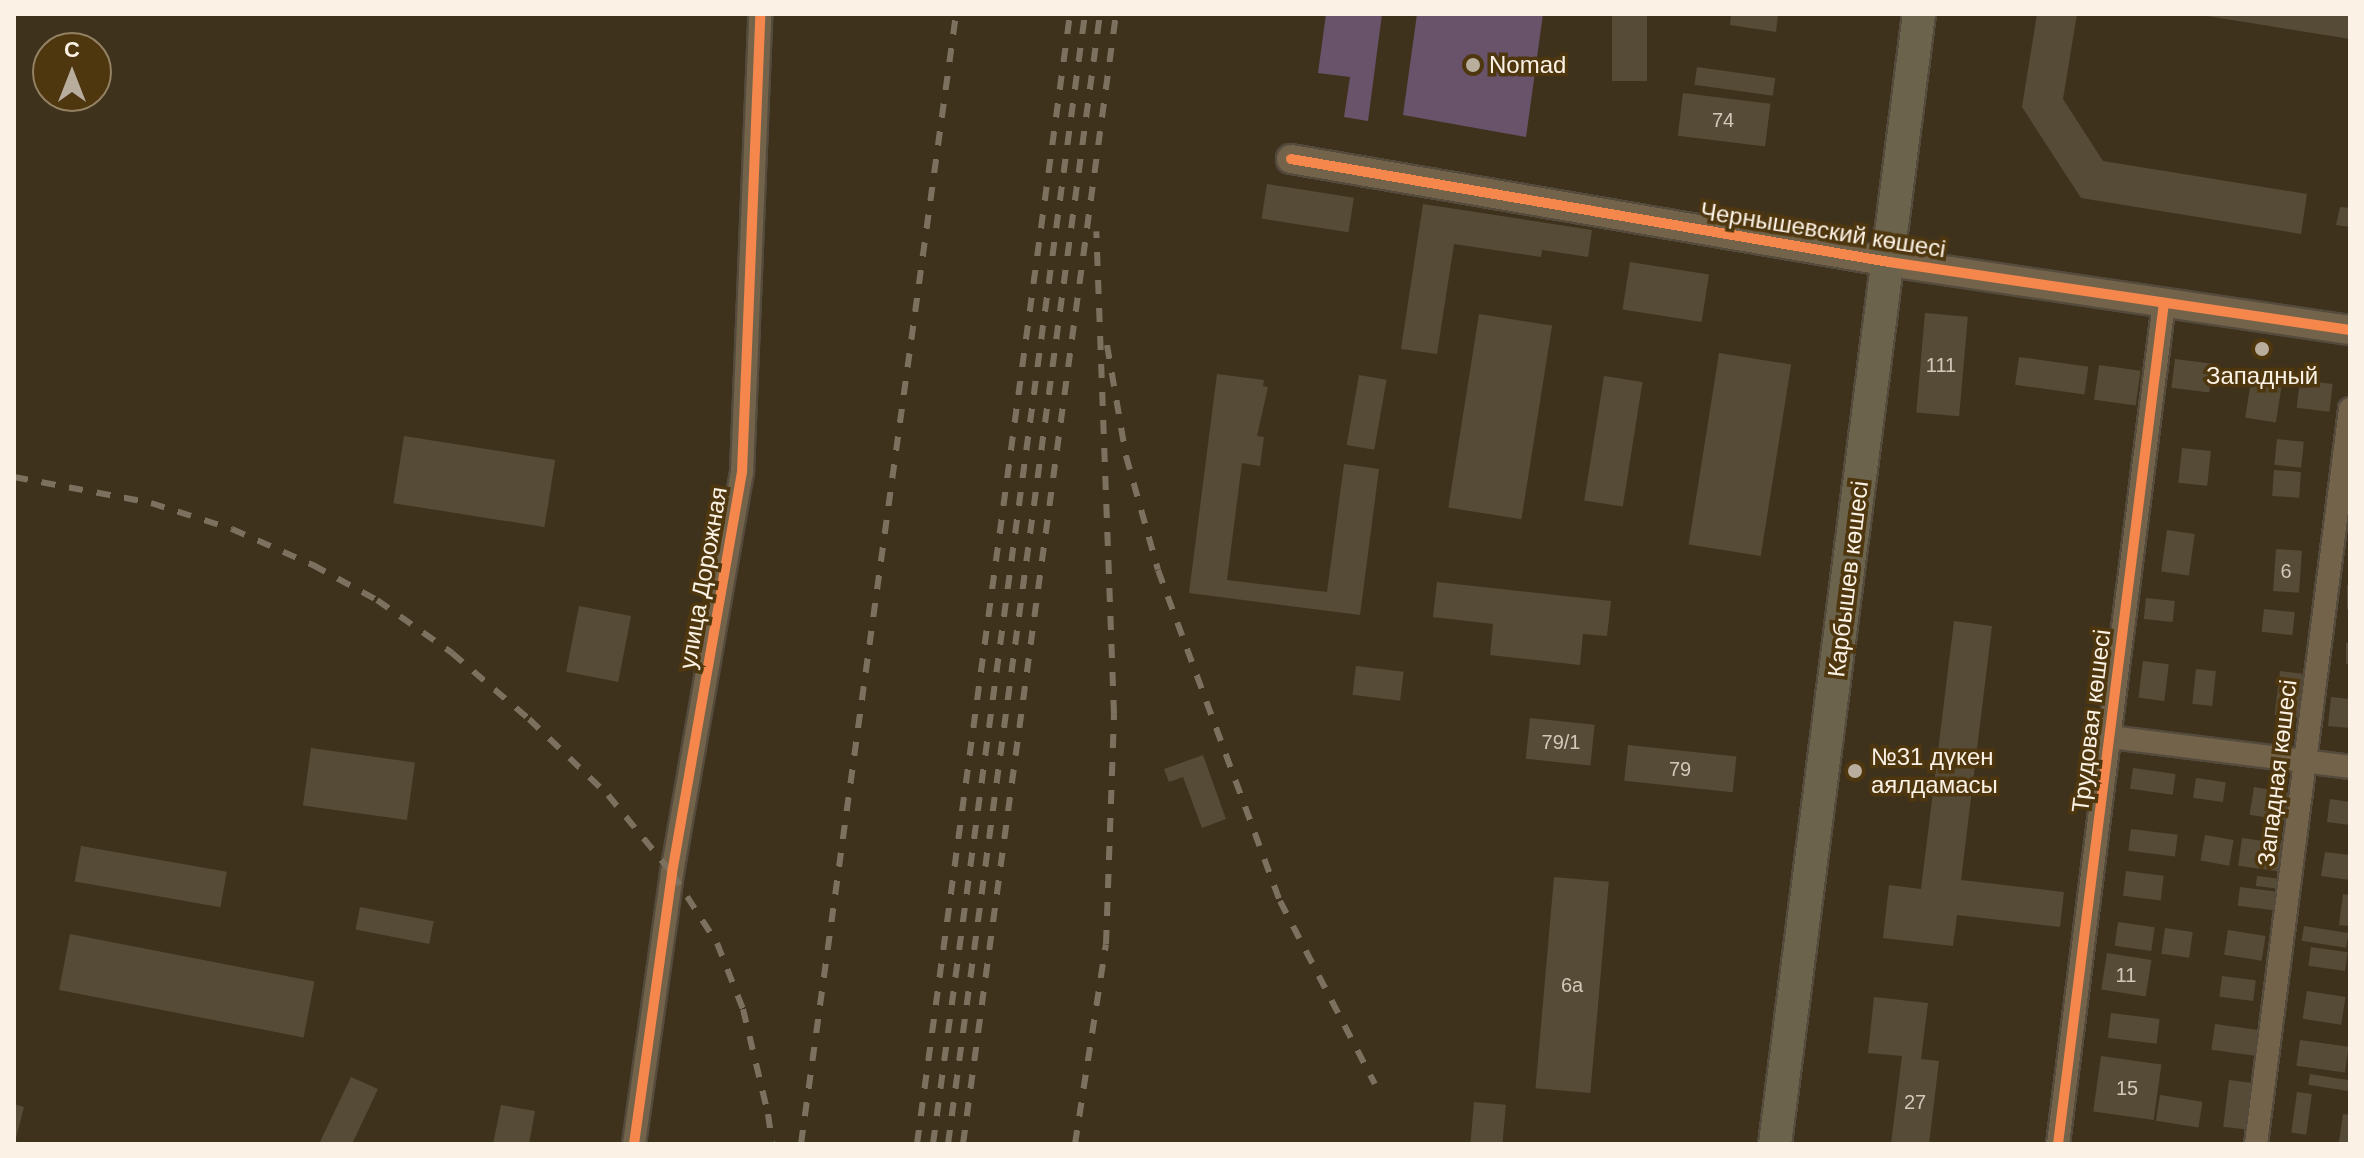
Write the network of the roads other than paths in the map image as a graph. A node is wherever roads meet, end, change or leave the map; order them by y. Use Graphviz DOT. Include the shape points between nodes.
graph roads {
  1 [pos="760,14"];
  2 [pos="1919,14"];
  3 [pos="1291,159"];
  4 [pos="1889,262"];
  5 [pos="2164,303"];
  6 [pos="2350,330"];
  7 [pos="2350,409"];
  8 [pos="2110,737"];
  9 [pos="2305,761"];
  10 [pos="2350,767"];
  11 [pos="634,1144"];
  12 [pos="1775,1144"];
  13 [pos="2058,1144"];
  14 [pos="2256,1144"];
  1 -- 11 [label="street, улица Дорожная" via="742,472 672,873"];
  2 -- 4 [label="main road, Карбышев көшесі"];
  3 -- 4 [label="street, Чернышевский көшесі"];
  4 -- 5 [label="street, Чернышевский көшесі"];
  4 -- 12 [label="main road, Карбышев көшесі"];
  5 -- 6 [label="street, Чернышевский көшесі"];
  5 -- 8 [label="street, Трудовая көшесі"];
  7 -- 9 [label="street, Западная көшесі"];
  8 -- 9 [label="street"];
  8 -- 13 [label="street, Трудовая көшесі"];
  9 -- 10 [label="street"];
  9 -- 14 [label="street, Западная көшесі"];
}
